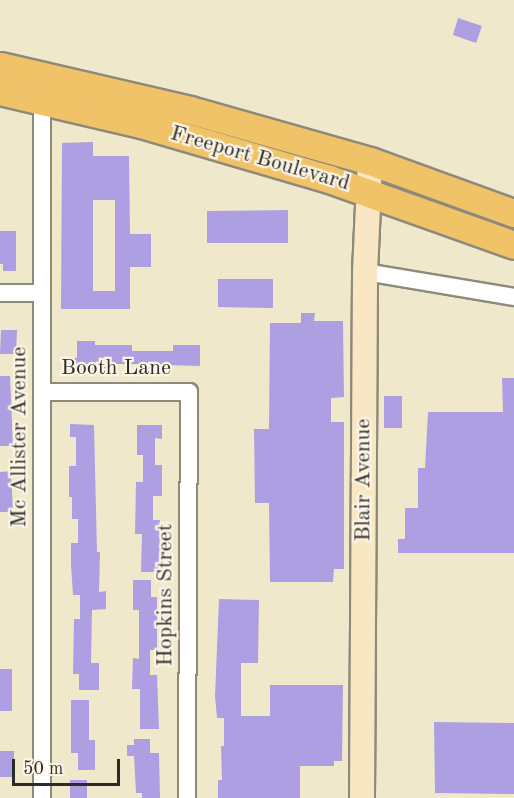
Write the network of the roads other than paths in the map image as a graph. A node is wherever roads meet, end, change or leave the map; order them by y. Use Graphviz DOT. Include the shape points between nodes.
graph roads {
  1 [pos="0,66"];
  2 [pos="42,88"];
  3 [pos="0,91"];
  4 [pos="370,161"];
  5 [pos="369,192"];
  6 [pos="514,213"];
  7 [pos="514,245"];
  8 [pos="365,272"];
  9 [pos="0,293"];
  10 [pos="42,293"];
  11 [pos="514,297"];
  12 [pos="42,392"];
  13 [pos="189,392"];
  14 [pos="42,798"];
  15 [pos="187,798"];
  16 [pos="362,798"];
  1 -- 2 [label="main road, Freeport Boulevard"];
  2 -- 3 [label="main road, Freeport Boulevard"];
  2 -- 4 [label="main road, Freeport Boulevard" via="190,110"];
  2 -- 5 [label="main road, Freeport Boulevard" via="141,124"];
  2 -- 10 [label="street, Mc Allister Avenue"];
  4 -- 5 [label="street, Blair Avenue"];
  4 -- 6 [label="main road, Freeport Boulevard"];
  5 -- 7 [label="main road, Freeport Boulevard"];
  5 -- 8 [label="street, Blair Avenue"];
  8 -- 11 [label="street"];
  8 -- 16 [label="street, Blair Avenue"];
  9 -- 10 [label="street"];
  10 -- 12 [label="street, Mc Allister Avenue"];
  12 -- 13 [label="street, Booth Lane"];
  12 -- 14 [label="street, Mc Allister Avenue"];
  13 -- 15 [label="street, Hopkins Street"];
}
